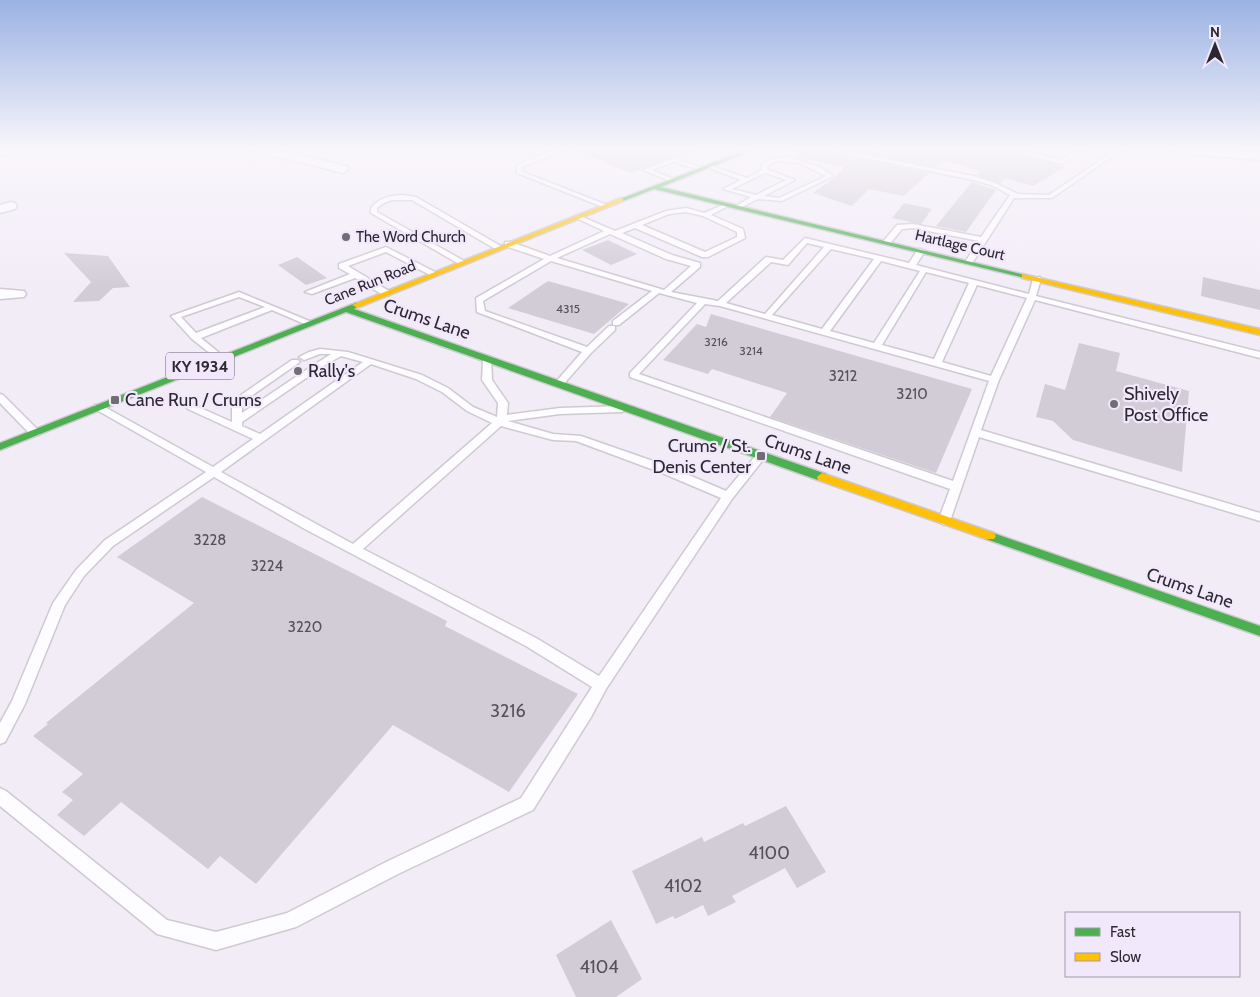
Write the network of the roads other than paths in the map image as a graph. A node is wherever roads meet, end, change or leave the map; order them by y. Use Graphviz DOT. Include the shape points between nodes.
graph roads {
  1 [pos="578,196"];
  2 [pos="632,196"];
  3 [pos="689,196"];
  4 [pos="751,196"];
  5 [pos="760,196"];
  6 [pos="789,196"];
  7 [pos="1013,196"];
  8 [pos="1033,196"];
  9 [pos="1051,196"];
  10 [pos="757,197"];
  11 [pos="727,205"];
  12 [pos="605,206"];
  13 [pos="738,207"];
  14 [pos="578,217"];
  15 [pos="704,218"];
  16 [pos="635,225"];
  17 [pos="712,226"];
  18 [pos="608,233"];
  19 [pos="741,238"];
  20 [pos="984,240"];
  21 [pos="886,243"];
  22 [pos="504,246"];
  23 [pos="829,246"];
  24 [pos="921,251"];
  25 [pos="669,257"];
  26 [pos="878,258"];
  27 [pos="549,259"];
  28 [pos="462,262"];
  29 [pos="969,262"];
  30 [pos="911,266"];
  31 [pos="924,270"];
  32 [pos="433,274"];
  33 [pos="355,275"];
  34 [pos="1037,278"];
  35 [pos="974,282"];
  36 [pos="309,292"];
  37 [pos="662,292"];
  38 [pos="386,293"];
  39 [pos="0,294"];
  40 [pos="18,294"];
  41 [pos="1032,297"];
  42 [pos="703,302"];
  43 [pos="720,304"];
  44 [pos="272,306"];
  45 [pos="346,309"];
  46 [pos="766,317"];
  47 [pos="310,323"];
  48 [pos="1260,332"];
  49 [pos="824,333"];
  50 [pos="195,337"];
  51 [pos="876,346"];
  52 [pos="588,352"];
  53 [pos="340,353"];
  54 [pos="1260,355"];
  55 [pos="220,358"];
  56 [pos="488,359"];
  57 [pos="370,361"];
  58 [pos="937,363"];
  59 [pos="994,380"];
  60 [pos="559,384"];
  61 [pos="0,397"];
  62 [pos="98,407"];
  63 [pos="191,407"];
  64 [pos="627,408"];
  65 [pos="500,421"];
  66 [pos="237,423"];
  67 [pos="975,432"];
  68 [pos="35,433"];
  69 [pos="261,439"];
  70 [pos="0,447"];
  71 [pos="761,456"];
  72 [pos="214,472"];
  73 [pos="957,487"];
  74 [pos="728,496"];
  75 [pos="1260,517"];
  76 [pos="944,521"];
  77 [pos="355,548"];
  78 [pos="1260,631"];
  79 [pos="600,686"];
  80 [pos="0,737"];
  81 [pos="0,796"];
  1 -- 12 [label="lane"];
  2 -- 12 [label="main road, Cane Run Road / KY 1934"];
  3 -- 11 [label="main road, Hartlage Court"];
  4 -- 10 [label="lane"];
  5 -- 10 [label="lane"];
  6 -- 10 [label="lane" via="780,200"];
  7 -- 20 [label="lane"];
  8 -- 9 [label="lane"];
  10 -- 13 [label="lane"];
  11 -- 13 [label="main road, Hartlage Court"];
  11 -- 15 [label="lane"];
  12 -- 14 [label="main road, Cane Run Road / KY 1934"];
  13 -- 21 [label="main road, Hartlage Court"];
  14 -- 18 [label="lane"];
  14 -- 22 [label="main road, Cane Run Road / KY 1934"];
  15 -- 16 [label="lane" via="686,210 668,212"];
  15 -- 19 [label="lane" via="740,231"];
  16 -- 18 [label="lane"];
  16 -- 19 [label="lane" via="705,256"];
  17 -- 19 [label="lane"];
  18 -- 25 [label="lane"];
  18 -- 25 [label="lane" via="651,257"];
  18 -- 27 [label="lane"];
  20 -- 21 [label="lane" via="913,226 900,227"];
  20 -- 29 [label="lane"];
  21 -- 24 [label="main road, Hartlage Court"];
  22 -- 27 [label="lane"];
  22 -- 28 [label="main road, Cane Run Road / KY 1934"];
  22 -- 28 [label="lane" via="414,198 392,198 374,208 374,213"];
  23 -- 26 [label="lane"];
  23 -- 43 [label="lane" via="805,240 785,263 769,259"];
  23 -- 46 [label="lane"];
  24 -- 29 [label="main road, Hartlage Court"];
  24 -- 30 [label="lane"];
  25 -- 37 [label="lane" via="697,265"];
  26 -- 30 [label="lane"];
  26 -- 49 [label="lane"];
  27 -- 37 [label="lane"];
  27 -- 52 [label="lane" via="479,300 481,312"];
  28 -- 32 [label="main road, Cane Run Road / KY 1934"];
  29 -- 34 [label="main road, Hartlage Court"];
  30 -- 31 [label="lane"];
  31 -- 35 [label="lane"];
  31 -- 51 [label="lane"];
  32 -- 33 [label="lane" via="386,249 342,266"];
  32 -- 38 [label="main road, Cane Run Road / KY 1934"];
  33 -- 36 [label="lane"];
  33 -- 38 [label="lane"];
  34 -- 41 [label="lane"];
  34 -- 48 [label="main road, Hartlage Court"];
  35 -- 41 [label="lane"];
  35 -- 58 [label="lane"];
  37 -- 42 [label="lane"];
  37 -- 52 [label="lane" via="614,326"];
  38 -- 45 [label="main road, Cane Run Road / KY 1934"];
  39 -- 40 [label="street"];
  41 -- 54 [label="lane"];
  41 -- 59 [label="lane"];
  42 -- 43 [label="lane"];
  42 -- 73 [label="lane" via="633,375"];
  43 -- 46 [label="lane"];
  44 -- 47 [label="lane"];
  44 -- 50 [label="lane"];
  44 -- 50 [label="lane" via="239,294 175,316"];
  45 -- 47 [label="main road, Cane Run Road / KY 1934"];
  45 -- 56 [label="main road, Crums Lane"];
  46 -- 49 [label="lane"];
  47 -- 55 [label="main road, Cane Run Road / KY 1934"];
  49 -- 51 [label="lane"];
  50 -- 55 [label="lane"];
  51 -- 58 [label="lane"];
  52 -- 60 [label="lane"];
  53 -- 57 [label="lane"];
  53 -- 66 [label="lane"];
  53 -- 66 [label="lane" via="330,350 310,353 244,397 237,405"];
  55 -- 62 [label="main road, Cane Run Road / KY 1934"];
  56 -- 60 [label="main road, Crums Lane"];
  56 -- 65 [label="lane" via="487,380 503,403"];
  57 -- 65 [label="lane" via="419,377 445,390 470,409"];
  57 -- 69 [label="lane"];
  58 -- 59 [label="lane"];
  59 -- 67 [label="lane"];
  60 -- 64 [label="main road, Crums Lane"];
  61 -- 68 [label="lane"];
  62 -- 68 [label="main road, Cane Run Road / KY 1934"];
  62 -- 72 [label="lane"];
  63 -- 66 [label="lane"];
  64 -- 65 [label="lane" via="560,411"];
  64 -- 71 [label="main road, Crums Lane"];
  65 -- 74 [label="lane" via="553,437 577,438"];
  65 -- 77 [label="lane"];
  66 -- 69 [label="lane"];
  67 -- 73 [label="lane"];
  67 -- 75 [label="lane"];
  68 -- 70 [label="main road, Cane Run Road / KY 1934"];
  69 -- 72 [label="lane"];
  71 -- 74 [label="lane"];
  71 -- 76 [label="main road, Crums Lane"];
  72 -- 77 [label="lane" via="307,525"];
  72 -- 80 [label="lane" via="109,543 80,573 59,603 18,704"];
  73 -- 76 [label="lane"];
  74 -- 79 [label="lane"];
  76 -- 78 [label="main road, Crums Lane"];
  77 -- 79 [label="lane" via="530,642"];
  79 -- 81 [label="lane" via="527,804 290,921 216,941 163,928"];
}
